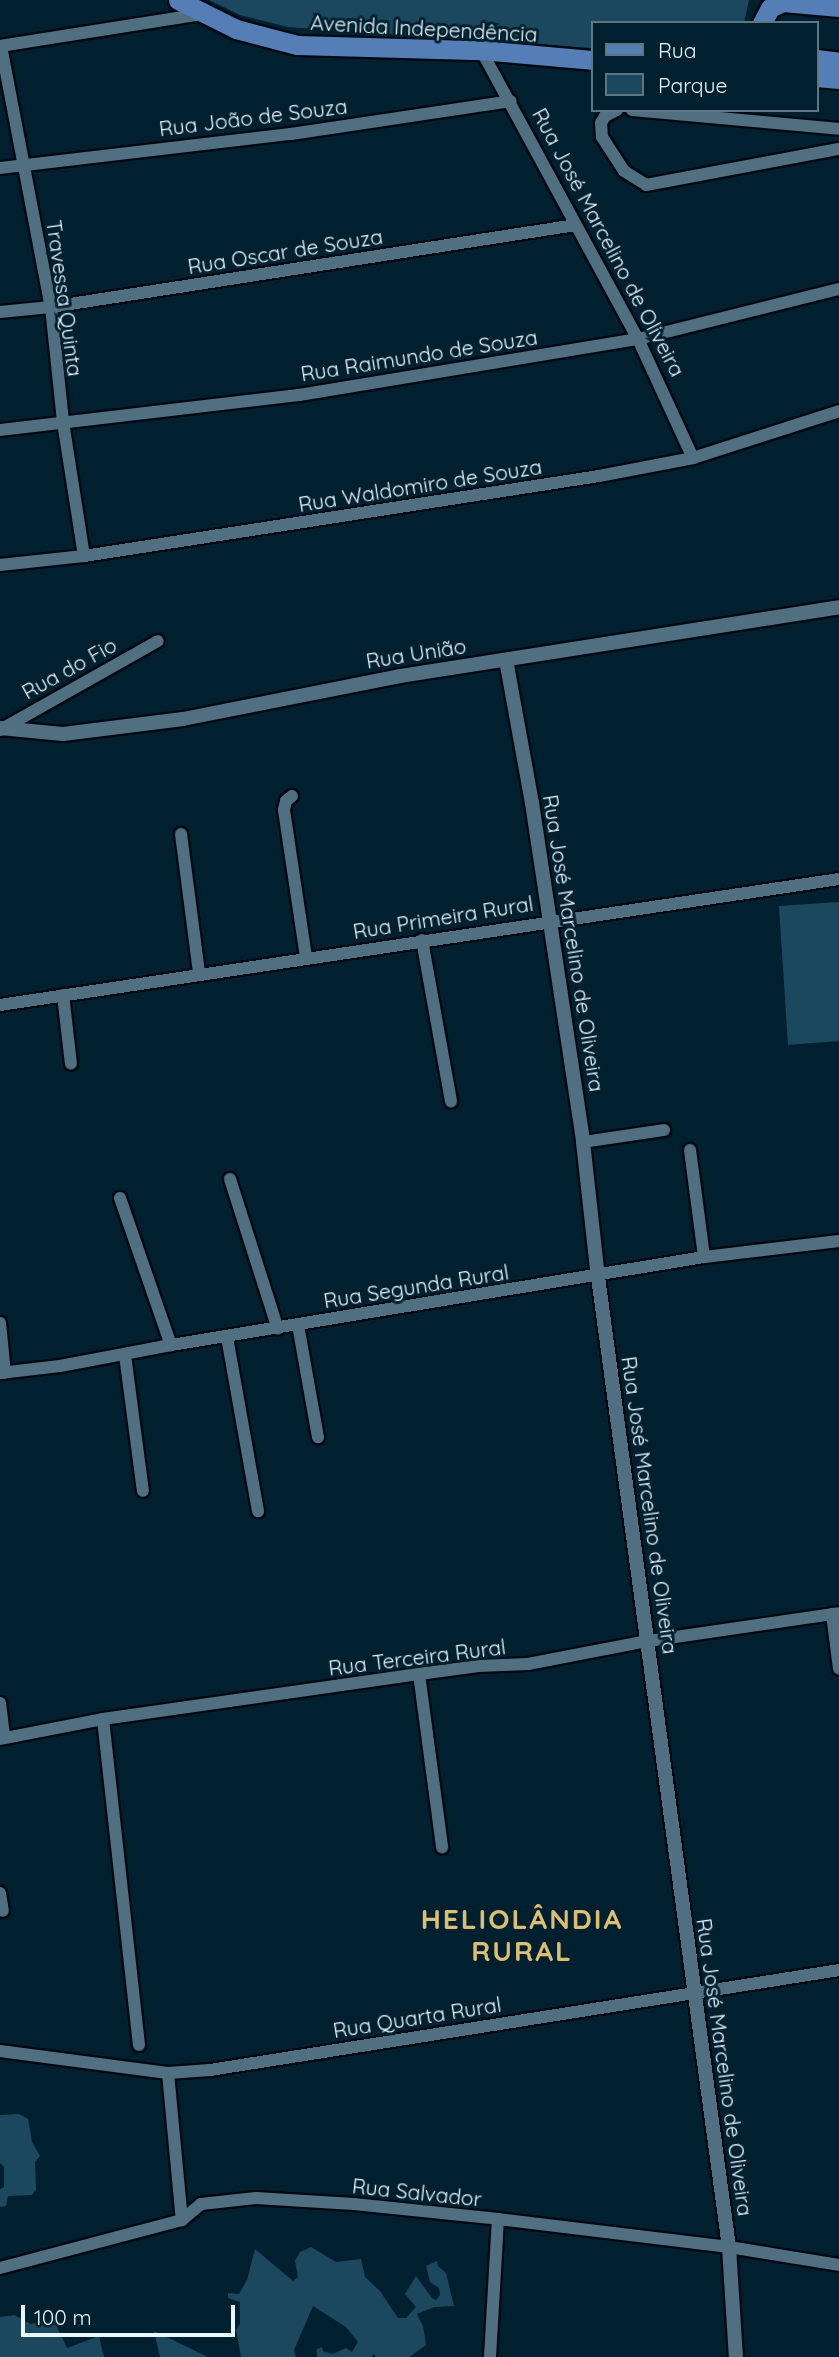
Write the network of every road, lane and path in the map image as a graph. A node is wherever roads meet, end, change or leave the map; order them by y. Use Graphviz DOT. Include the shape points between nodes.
graph roads {
  1 [pos="178,0"];
  2 [pos="839,7"];
  3 [pos="203,15"];
  4 [pos="763,21"];
  5 [pos="0,46"];
  6 [pos="481,50"];
  7 [pos="818,59"];
  8 [pos="590,60"];
  9 [pos="839,62"];
  10 [pos="818,77"];
  11 [pos="839,79"];
  12 [pos="511,101"];
  13 [pos="613,112"];
  14 [pos="654,112"];
  15 [pos="839,129"];
  16 [pos="839,149"];
  17 [pos="24,164"];
  18 [pos="0,168"];
  19 [pos="576,225"];
  20 [pos="839,289"];
  21 [pos="51,307"];
  22 [pos="0,312"];
  23 [pos="638,339"];
  24 [pos="839,411"];
  25 [pos="63,422"];
  26 [pos="0,430"];
  27 [pos="693,458"];
  28 [pos="84,556"];
  29 [pos="0,565"];
  30 [pos="839,607"];
  31 [pos="158,641"];
  32 [pos="506,660"];
  33 [pos="1,728"];
  34 [pos="292,796"];
  35 [pos="181,834"];
  36 [pos="839,878"];
  37 [pos="547,920"];
  38 [pos="422,940"];
  39 [pos="306,958"];
  40 [pos="199,973"];
  41 [pos="63,995"];
  42 [pos="0,1005"];
  43 [pos="71,1064"];
  44 [pos="451,1101"];
  45 [pos="664,1130"];
  46 [pos="581,1150"];
  47 [pos="690,1150"];
  48 [pos="230,1179"];
  49 [pos="120,1198"];
  50 [pos="839,1241"];
  51 [pos="704,1257"];
  52 [pos="598,1277"];
  53 [pos="0,1323"];
  54 [pos="298,1325"];
  55 [pos="278,1329"];
  56 [pos="227,1337"];
  57 [pos="171,1345"];
  58 [pos="125,1355"];
  59 [pos="3,1373"];
  60 [pos="318,1437"];
  61 [pos="143,1491"];
  62 [pos="258,1511"];
  63 [pos="836,1613"];
  64 [pos="648,1642"];
  65 [pos="839,1669"];
  66 [pos="419,1674"];
  67 [pos="0,1703"];
  68 [pos="103,1719"];
  69 [pos="2,1739"];
  70 [pos="442,1847"];
  71 [pos="0,1893"];
  72 [pos="3,1911"];
  73 [pos="839,1970"];
  74 [pos="694,1991"];
  75 [pos="139,2045"];
  76 [pos="0,2050"];
  77 [pos="168,2073"];
  78 [pos="498,2219"];
  79 [pos="182,2220"];
  80 [pos="729,2247"];
  81 [pos="839,2265"];
  82 [pos="0,2268"];
  83 [pos="490,2357"];
  84 [pos="736,2357"];
  1 -- 3 [label="main road, Avenida Independência"];
  2 -- 4 [label="main road" via="783,2 770,8"];
  3 -- 5 [label="street"];
  3 -- 6 [label="main road, Avenida Independência" via="297,45"];
  5 -- 17 [label="street, Travessa Quinta"];
  6 -- 8 [label="main road, Avenida Independência"];
  6 -- 12 [label="street, Rua José Marcelino de Oliveira"];
  7 -- 9 [label="main road"];
  10 -- 11 [label="main road"];
  12 -- 17 [label="street, Rua João de Souza" via="291,134"];
  12 -- 19 [label="street, Rua José Marcelino de Oliveira"];
  13 -- 16 [label="street" via="600,123 602,137 624,171 646,185"];
  14 -- 15 [label="street"];
  17 -- 18 [label="street, Rua João de Souza"];
  17 -- 21 [label="street, Travessa Quinta"];
  19 -- 21 [label="street, Rua Oscar de Souza"];
  19 -- 23 [label="street, Rua José Marcelino de Oliveira"];
  20 -- 23 [label="street, Rua Raimundo de Souza"];
  21 -- 22 [label="street, Rua Oscar de Souza"];
  21 -- 25 [label="street, Travessa Quinta"];
  23 -- 25 [label="street, Rua Raimundo de Souza" via="299,395"];
  23 -- 27 [label="street, Rua José Marcelino de Oliveira"];
  24 -- 27 [label="street, Rua Waldomiro de Souza"];
  25 -- 26 [label="street, Rua Raimundo de Souza"];
  25 -- 28 [label="street, Travessa Quinta"];
  27 -- 28 [label="street, Rua Waldomiro de Souza" via="436,503"];
  28 -- 29 [label="street, Rua Waldomiro de Souza"];
  30 -- 32 [label="street, Rua União"];
  31 -- 33 [label="street, Rua do Fio"];
  32 -- 33 [label="street, Rua União" via="109,730 44,734"];
  32 -- 37 [label="street, Rua José Marcelino de Oliveira"];
  34 -- 39 [label="street" via="284,810"];
  35 -- 40 [label="street"];
  36 -- 37 [label="street, Rua Primeira Rural"];
  37 -- 38 [label="street, Rua Primeira Rural"];
  37 -- 46 [label="street, Rua José Marcelino de Oliveira"];
  38 -- 39 [label="street, Rua Primeira Rural"];
  38 -- 44 [label="street"];
  39 -- 40 [label="street, Rua Primeira Rural"];
  40 -- 41 [label="street, Rua Primeira Rural"];
  41 -- 42 [label="street, Rua Primeira Rural"];
  41 -- 43 [label="street"];
  45 -- 46 [label="street"];
  46 -- 52 [label="street, Rua José Marcelino de Oliveira"];
  47 -- 51 [label="street"];
  48 -- 55 [label="street"];
  49 -- 57 [label="street"];
  50 -- 51 [label="street, Rua Segunda Rural"];
  51 -- 52 [label="street, Rua Segunda Rural"];
  52 -- 54 [label="street, Rua Segunda Rural"];
  52 -- 64 [label="street, Rua José Marcelino de Oliveira"];
  53 -- 59 [label="street"];
  54 -- 55 [label="street, Rua Segunda Rural"];
  54 -- 60 [label="street"];
  55 -- 56 [label="street, Rua Segunda Rural"];
  56 -- 57 [label="street, Rua Segunda Rural"];
  56 -- 62 [label="street"];
  57 -- 58 [label="street, Rua Segunda Rural"];
  58 -- 59 [label="street, Rua Segunda Rural"];
  58 -- 61 [label="street"];
  63 -- 64 [label="street, Rua Terceira Rural"];
  63 -- 65 [label="street"];
  64 -- 66 [label="street, Rua Terceira Rural" via="528,1664"];
  64 -- 74 [label="street, Rua José Marcelino de Oliveira"];
  66 -- 68 [label="street, Rua Terceira Rural"];
  66 -- 70 [label="street"];
  67 -- 69 [label="street"];
  68 -- 69 [label="street, Rua Terceira Rural"];
  68 -- 75 [label="street"];
  71 -- 72 [label="street"];
  73 -- 74 [label="street, Rua Quarta Rural"];
  74 -- 77 [label="street, Rua Quarta Rural" via="210,2070"];
  74 -- 80 [label="street, Rua José Marcelino de Oliveira"];
  76 -- 77 [label="street, Rua Quarta Rural"];
  77 -- 79 [label="street"];
  78 -- 79 [label="street, Rua Salvador" via="256,2198 201,2204"];
  78 -- 80 [label="street, Rua Salvador"];
  78 -- 83 [label="street"];
  79 -- 82 [label="street, Rua Salvador"];
  80 -- 81 [label="street, Rua Salvador"];
  80 -- 84 [label="street, Rua José Marcelino de Oliveira"];
}
